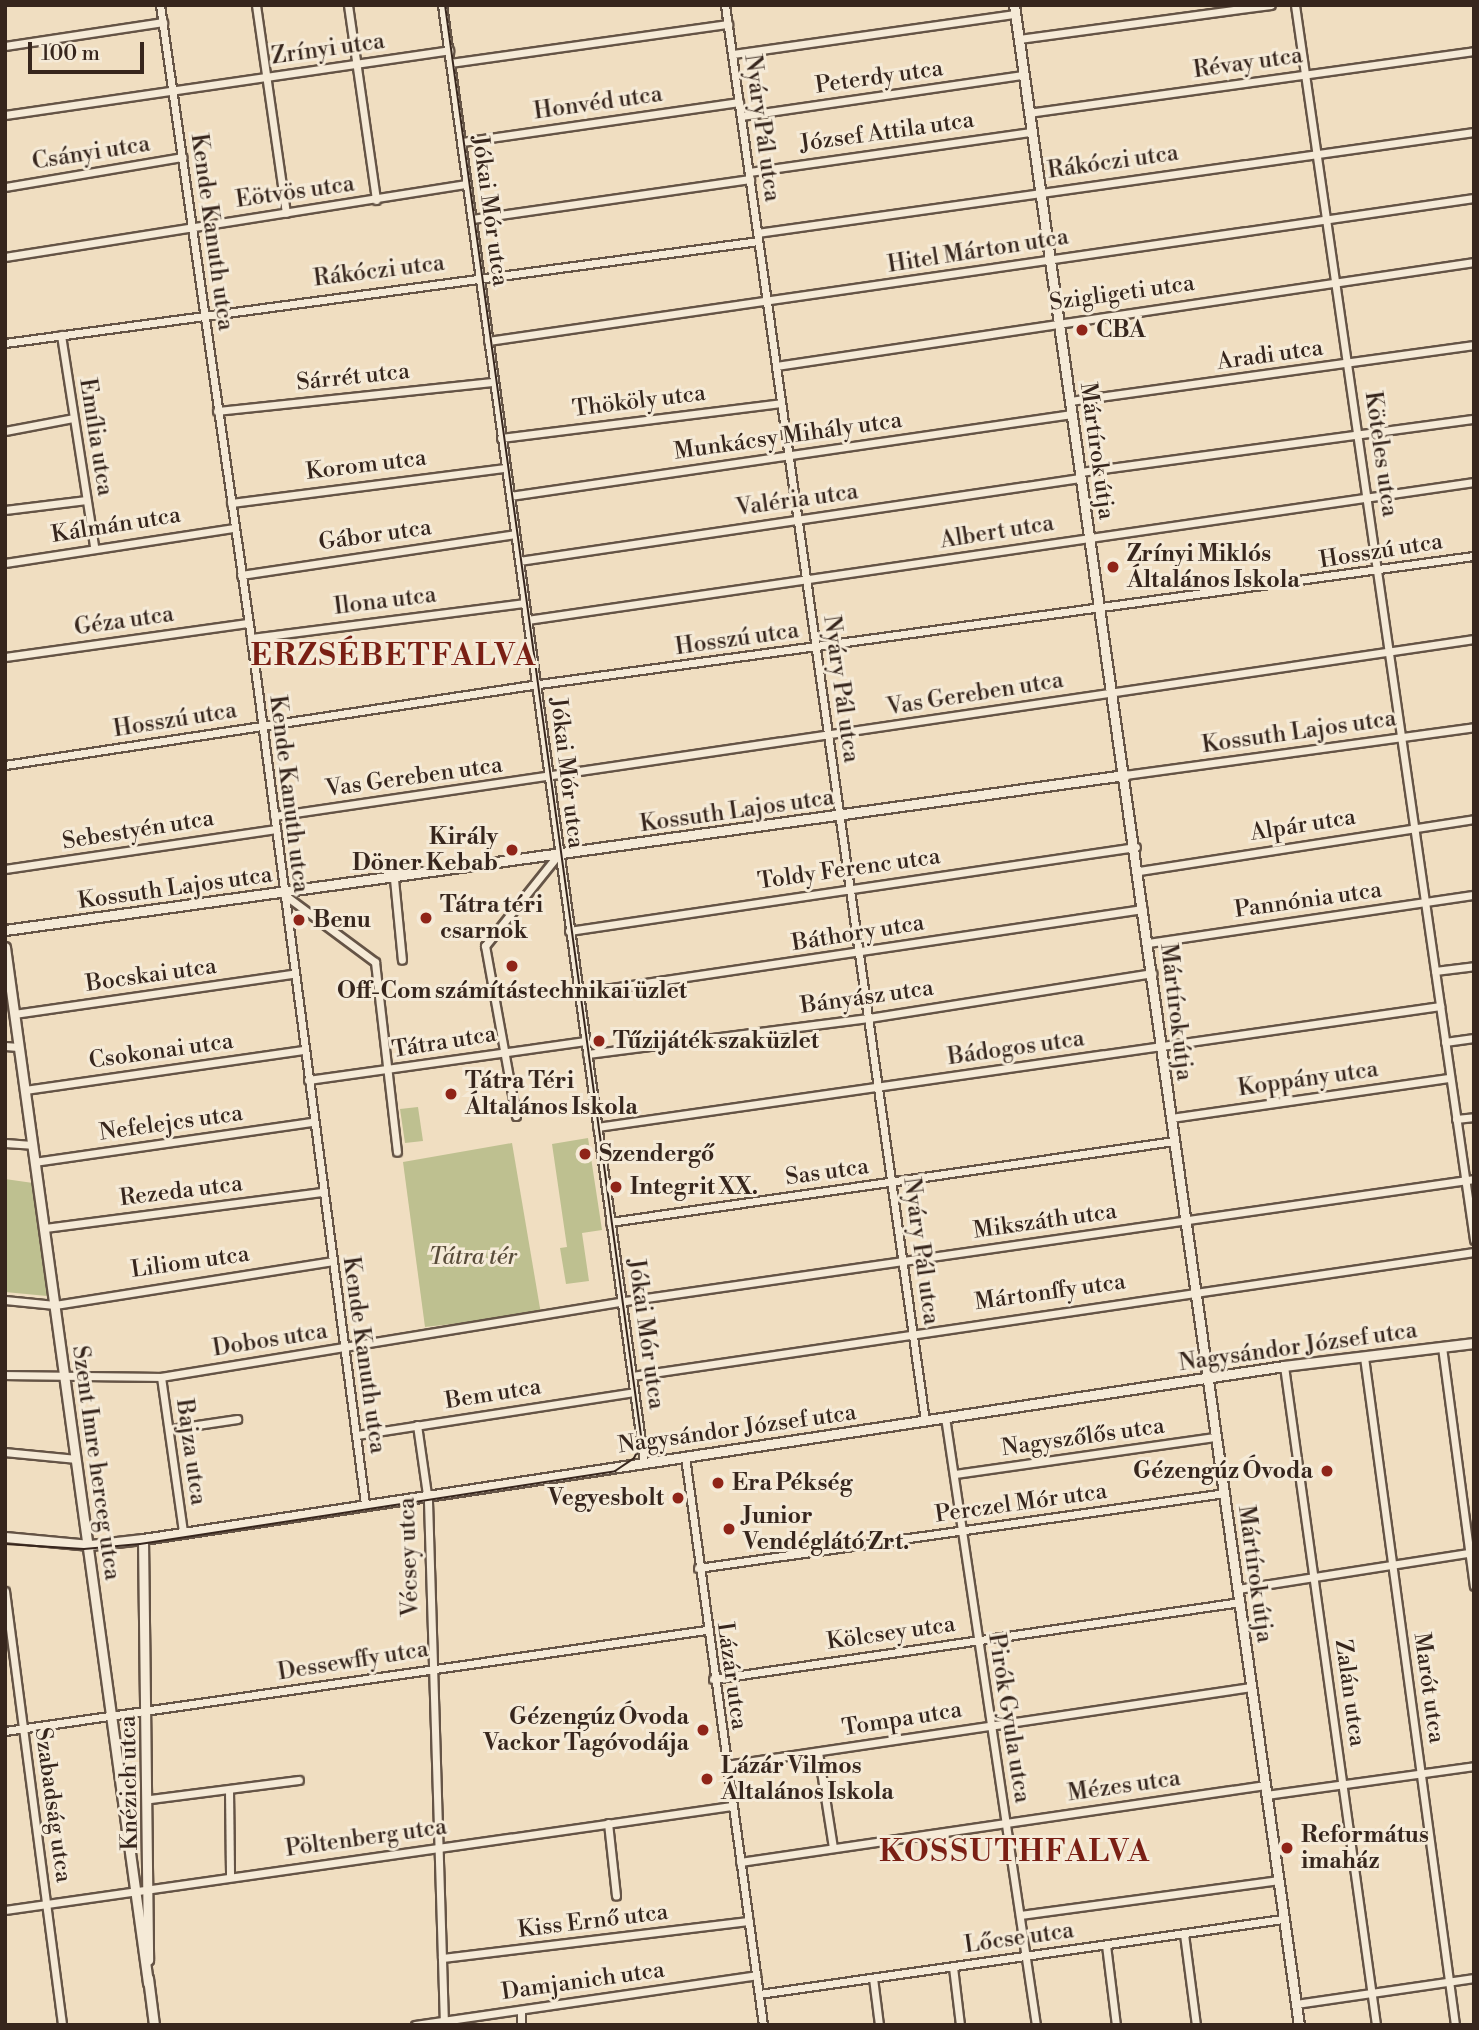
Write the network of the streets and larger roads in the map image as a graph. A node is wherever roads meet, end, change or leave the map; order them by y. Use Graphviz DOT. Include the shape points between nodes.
graph roads {
  1 [pos="160,5"];
  2 [pos="256,5"];
  3 [pos="348,5"];
  4 [pos="442,5"];
  5 [pos="725,5"];
  6 [pos="1271,5"];
  7 [pos="1295,5"];
  8 [pos="1015,10"];
  9 [pos="163,22"];
  10 [pos="728,24"];
  11 [pos="1019,39"];
  12 [pos="5,46"];
  13 [pos="449,50"];
  14 [pos="1474,51"];
  15 [pos="733,54"];
  16 [pos="450,63"];
  17 [pos="356,65"];
  18 [pos="1023,75"];
  19 [pos="1306,75"];
  20 [pos="267,77"];
  21 [pos="173,90"];
  22 [pos="739,102"];
  23 [pos="1028,113"];
  24 [pos="5,115"];
  25 [pos="741,116"];
  26 [pos="1031,132"];
  27 [pos="1474,132"];
  28 [pos="462,142"];
  29 [pos="1317,155"];
  30 [pos="182,157"];
  31 [pos="749,175"];
  32 [pos="466,184"];
  33 [pos="5,187"];
  34 [pos="1039,191"];
  35 [pos="1474,198"];
  36 [pos="376,200"];
  37 [pos="286,213"];
  38 [pos="471,219"];
  39 [pos="1328,220"];
  40 [pos="192,225"];
  41 [pos="758,237"];
  42 [pos="5,257"];
  43 [pos="1051,259"];
  44 [pos="1474,262"];
  45 [pos="480,278"];
  46 [pos="1336,281"];
  47 [pos="768,302"];
  48 [pos="205,314"];
  49 [pos="1060,321"];
  50 [pos="61,334"];
  51 [pos="488,341"];
  52 [pos="5,343"];
  53 [pos="1474,345"];
  54 [pos="1349,363"];
  55 [pos="776,366"];
  56 [pos="494,382"];
  57 [pos="1070,401"];
  58 [pos="781,403"];
  59 [pos="217,411"];
  60 [pos="1072,414"];
  61 [pos="74,418"];
  62 [pos="1474,419"];
  63 [pos="5,431"];
  64 [pos="1360,435"];
  65 [pos="501,438"];
  66 [pos="788,456"];
  67 [pos="506,468"];
  68 [pos="1080,475"];
  69 [pos="1474,482"];
  70 [pos="510,496"];
  71 [pos="1367,498"];
  72 [pos="86,500"];
  73 [pos="230,503"];
  74 [pos="5,510"];
  75 [pos="797,519"];
  76 [pos="233,528"];
  77 [pos="514,534"];
  78 [pos="1089,537"];
  79 [pos="94,546"];
  80 [pos="1474,556"];
  81 [pos="519,561"];
  82 [pos="5,563"];
  83 [pos="1378,573"];
  84 [pos="241,575"];
  85 [pos="806,580"];
  86 [pos="524,603"];
  87 [pos="1101,607"];
  88 [pos="527,620"];
  89 [pos="248,623"];
  90 [pos="251,638"];
  91 [pos="1474,639"];
  92 [pos="815,648"];
  93 [pos="1389,651"];
  94 [pos="5,657"];
  95 [pos="536,685"];
  96 [pos="1115,692"];
  97 [pos="262,727"];
  98 [pos="1474,727"];
  99 [pos="828,735"];
  100 [pos="1402,737"];
  101 [pos="5,765"];
  102 [pos="1125,775"];
  103 [pos="549,777"];
  104 [pos="274,816"];
  105 [pos="840,816"];
  106 [pos="1474,819"];
  107 [pos="1414,827"];
  108 [pos="276,829"];
  109 [pos="1136,847"];
  110 [pos="558,855"];
  111 [pos="5,869"];
  112 [pos="1139,871"];
  113 [pos="394,879"];
  114 [pos="850,888"];
  115 [pos="282,893"];
  116 [pos="1474,895"];
  117 [pos="1425,902"];
  118 [pos="1143,909"];
  119 [pos="5,930"];
  120 [pos="569,931"];
  121 [pos="1148,943"];
  122 [pos="5,947"];
  123 [pos="858,952"];
  124 [pos="402,960"];
  125 [pos="1474,966"];
  126 [pos="1435,971"];
  127 [pos="1152,973"];
  128 [pos="293,974"];
  129 [pos="7,984"];
  130 [pos="578,993"];
  131 [pos="1440,1006"];
  132 [pos="14,1014"];
  133 [pos="869,1018"];
  134 [pos="1474,1038"];
  135 [pos="585,1041"];
  136 [pos="1445,1042"];
  137 [pos="5,1046"];
  138 [pos="18,1047"];
  139 [pos="1161,1048"];
  140 [pos="303,1051"];
  141 [pos="505,1052"];
  142 [pos="587,1054"];
  143 [pos="387,1071"];
  144 [pos="1450,1078"];
  145 [pos="308,1080"];
  146 [pos="878,1087"];
  147 [pos="24,1090"];
  148 [pos="516,1116"];
  149 [pos="1474,1116"];
  150 [pos="1171,1118"];
  151 [pos="1456,1119"];
  152 [pos="313,1122"];
  153 [pos="597,1127"];
  154 [pos="1174,1141"];
  155 [pos="5,1143"];
  156 [pos="32,1145"];
  157 [pos="397,1152"];
  158 [pos="34,1162"];
  159 [pos="1474,1179"];
  160 [pos="1464,1180"];
  161 [pos="892,1182"];
  162 [pos="323,1192"];
  163 [pos="1185,1221"];
  164 [pos="610,1223"];
  165 [pos="45,1228"];
  166 [pos="1474,1240"];
  167 [pos="1474,1252"];
  168 [pos="332,1261"];
  169 [pos="902,1261"];
  170 [pos="1195,1290"];
  171 [pos="5,1300"];
  172 [pos="621,1302"];
  173 [pos="55,1305"];
  174 [pos="913,1332"];
  175 [pos="1474,1343"];
  176 [pos="1442,1347"];
  177 [pos="345,1348"];
  178 [pos="1364,1357"];
  179 [pos="1284,1366"];
  180 [pos="5,1375"];
  181 [pos="632,1376"];
  182 [pos="161,1377"];
  183 [pos="65,1378"];
  184 [pos="1208,1378"];
  185 [pos="634,1392"];
  186 [pos="945,1418"];
  187 [pos="237,1419"];
  188 [pos="925,1421"];
  189 [pos="417,1425"];
  190 [pos="170,1429"];
  191 [pos="357,1435"];
  192 [pos="1216,1437"];
  193 [pos="5,1452"];
  194 [pos="685,1457"];
  195 [pos="76,1459"];
  196 [pos="644,1462"];
  197 [pos="954,1474"];
  198 [pos="427,1493"];
  199 [pos="1225,1493"];
  200 [pos="365,1504"];
  201 [pos="1474,1511"];
  202 [pos="1464,1512"];
  203 [pos="961,1531"];
  204 [pos="183,1532"];
  205 [pos="5,1537"];
  206 [pos="143,1539"];
  207 [pos="90,1545"];
  208 [pos="1468,1553"];
  209 [pos="1391,1565"];
  210 [pos="698,1568"];
  211 [pos="1314,1577"];
  212 [pos="1474,1586"];
  213 [pos="1238,1589"];
  214 [pos="5,1591"];
  215 [pos="1240,1602"];
  216 [pos="706,1630"];
  217 [pos="976,1640"];
  218 [pos="432,1668"];
  219 [pos="713,1679"];
  220 [pos="1251,1687"];
  221 [pos="146,1712"];
  222 [pos="109,1717"];
  223 [pos="991,1726"];
  224 [pos="23,1728"];
  225 [pos="5,1731"];
  226 [pos="818,1752"];
  227 [pos="726,1765"];
  228 [pos="1474,1766"];
  229 [pos="1422,1773"];
  230 [pos="299,1780"];
  231 [pos="1344,1785"];
  232 [pos="229,1790"];
  233 [pos="1266,1790"];
  234 [pos="150,1799"];
  235 [pos="732,1805"];
  236 [pos="1006,1821"];
  237 [pos="608,1823"];
  238 [pos="437,1848"];
  239 [pos="833,1848"];
  240 [pos="740,1862"];
  241 [pos="230,1876"];
  242 [pos="1278,1880"];
  243 [pos="149,1890"];
  244 [pos="132,1893"];
  245 [pos="616,1896"];
  246 [pos="47,1905"];
  247 [pos="5,1910"];
  248 [pos="1020,1915"];
  249 [pos="1283,1919"];
  250 [pos="749,1921"];
  251 [pos="1184,1934"];
  252 [pos="1106,1945"];
  253 [pos="1026,1954"];
  254 [pos="442,1958"];
  255 [pos="953,1967"];
  256 [pos="756,1975"];
  257 [pos="873,1978"];
  258 [pos="1474,1978"];
  259 [pos="1449,1982"];
  260 [pos="148,1983"];
  261 [pos="759,1994"];
  262 [pos="1372,1995"];
  263 [pos="1296,2004"];
  264 [pos="521,2010"];
  265 [pos="444,2023"];
  266 [pos="62,2025"];
  267 [pos="154,2025"];
  268 [pos="415,2025"];
  269 [pos="521,2025"];
  270 [pos="764,2025"];
  271 [pos="879,2025"];
  272 [pos="960,2025"];
  273 [pos="1036,2025"];
  274 [pos="1116,2025"];
  275 [pos="1196,2025"];
  276 [pos="1299,2025"];
  277 [pos="1376,2025"];
  278 [pos="1455,2025"];
  1 -- 9 [label="street, Kende Kanuth utca"];
  2 -- 20 [label="street"];
  3 -- 17 [label="street"];
  4 -- 13 [label="street, Jókai Mór utca"];
  5 -- 10 [label="street, Nyáry Pál utca"];
  6 -- 11 [label="street"];
  7 -- 19 [label="street, Köteles utca"];
  8 -- 11 [label="street, Mártírok útja"];
  8 -- 15 [label="street"];
  9 -- 12 [label="street"];
  9 -- 21 [label="street, Kende Kanuth utca"];
  10 -- 15 [label="street, Nyáry Pál utca"];
  10 -- 16 [label="street"];
  11 -- 18 [label="street, Mártírok útja"];
  13 -- 16 [label="street, Jókai Mór utca"];
  13 -- 17 [label="street, Zrínyi utca"];
  14 -- 19 [label="street, Révay utca"];
  15 -- 22 [label="street, Nyáry Pál utca"];
  16 -- 28 [label="street, Jókai Mór utca"];
  17 -- 20 [label="street, Zrínyi utca"];
  17 -- 36 [label="street"];
  18 -- 23 [label="street, Mártírok útja"];
  18 -- 25 [label="street, Peterdy utca"];
  19 -- 23 [label="street, Révay utca"];
  19 -- 29 [label="street, Köteles utca"];
  20 -- 21 [label="street, Zrínyi utca"];
  20 -- 37 [label="street"];
  21 -- 24 [label="street, Zrínyi utca"];
  21 -- 30 [label="street, Kende Kanuth utca"];
  22 -- 25 [label="street, Nyáry Pál utca"];
  22 -- 28 [label="street, Honvéd utca"];
  23 -- 26 [label="street, Mártírok útja"];
  25 -- 31 [label="street, Nyáry Pál utca"];
  26 -- 31 [label="street, József Attila utca"];
  26 -- 34 [label="street, Mártírok útja"];
  27 -- 29 [label="street, Rákóczi utca"];
  28 -- 32 [label="street, Jókai Mór utca"];
  29 -- 34 [label="street, Rákóczi utca"];
  29 -- 39 [label="street, Köteles utca"];
  30 -- 33 [label="street, Csányi utca"];
  30 -- 40 [label="street, Kende Kanuth utca"];
  31 -- 38 [label="street, József Attila utca"];
  31 -- 41 [label="street, Nyáry Pál utca"];
  32 -- 36 [label="street, Eötvös utca"];
  32 -- 38 [label="street, Jókai Mór utca"];
  34 -- 41 [label="street, Rákóczi utca"];
  34 -- 43 [label="street, Mártírok útja"];
  35 -- 39 [label="street, Hitel Márton utca"];
  36 -- 37 [label="street, Eötvös utca"];
  37 -- 40 [label="street, Eötvös utca"];
  38 -- 45 [label="street, Jókai Mór utca"];
  39 -- 43 [label="street, Hitel Márton utca"];
  39 -- 46 [label="street, Köteles utca"];
  40 -- 42 [label="street, Eötvös utca"];
  40 -- 48 [label="street, Kende Kanuth utca"];
  41 -- 45 [label="street, Rákóczi utca"];
  41 -- 47 [label="street, Nyáry Pál utca"];
  43 -- 47 [label="street, Hitel Márton utca"];
  43 -- 49 [label="street, Mártírok útja"];
  44 -- 46 [label="street, Szigligeti utca"];
  45 -- 48 [label="street, Rákóczi utca"];
  45 -- 51 [label="street, Jókai Mór utca"];
  46 -- 49 [label="street, Szigligeti utca"];
  46 -- 54 [label="street, Köteles utca"];
  47 -- 51 [label="street, Hitel Márton utca"];
  47 -- 55 [label="street, Nyáry Pál utca"];
  48 -- 50 [label="street, Rákóczi utca"];
  48 -- 59 [label="street, Kende Kanuth utca"];
  49 -- 55 [label="street, Szigligeti utca"];
  49 -- 57 [label="street, Mártírok útja"];
  50 -- 52 [label="street, Rákóczi utca"];
  50 -- 61 [label="street, Emília utca"];
  51 -- 56 [label="street, Jókai Mór utca"];
  53 -- 54 [label="street, Aradi utca"];
  54 -- 57 [label="street, Aradi utca"];
  54 -- 64 [label="street, Köteles utca"];
  55 -- 58 [label="street, Nyáry Pál utca"];
  56 -- 59 [label="street, Sárrét utca"];
  56 -- 65 [label="street, Jókai Mór utca"];
  57 -- 60 [label="street, Mártírok útja"];
  58 -- 65 [label="street, Thököly utca"];
  58 -- 66 [label="street, Nyáry Pál utca"];
  59 -- 73 [label="street, Kende Kanuth utca"];
  60 -- 66 [label="street, Munkácsy Mihály utca"];
  60 -- 68 [label="street, Mártírok útja"];
  61 -- 63 [label="street"];
  61 -- 72 [label="street, Emília utca"];
  62 -- 64 [label="street, Valéria utca"];
  64 -- 68 [label="street, Valéria utca"];
  64 -- 71 [label="street, Köteles utca"];
  65 -- 67 [label="street, Jókai Mór utca"];
  66 -- 70 [label="street, Munkácsy Mihály utca"];
  66 -- 75 [label="street, Nyáry Pál utca"];
  67 -- 70 [label="street, Jókai Mór utca"];
  67 -- 73 [label="street, Korom utca"];
  68 -- 75 [label="street, Valéria utca"];
  68 -- 78 [label="street, Mártírok útja"];
  69 -- 71 [label="street, Albert utca"];
  70 -- 77 [label="street, Jókai Mór utca"];
  71 -- 78 [label="street, Albert utca"];
  71 -- 83 [label="street, Köteles utca"];
  72 -- 74 [label="street"];
  72 -- 79 [label="street, Emília utca"];
  73 -- 76 [label="street, Kende Kanuth utca"];
  75 -- 81 [label="street, Valéria utca"];
  75 -- 85 [label="street, Nyáry Pál utca"];
  76 -- 79 [label="street, Kálmán utca"];
  76 -- 84 [label="street, Kende Kanuth utca"];
  77 -- 81 [label="street, Jókai Mór utca"];
  77 -- 84 [label="street, Gábor utca"];
  78 -- 85 [label="street, Albert utca"];
  78 -- 87 [label="street, Mártírok útja"];
  79 -- 82 [label="street, Kálmán utca"];
  80 -- 83 [label="street, Hosszú utca"];
  81 -- 86 [label="street, Jókai Mór utca"];
  83 -- 87 [label="street, Hosszú utca"];
  83 -- 93 [label="street, Köteles utca"];
  84 -- 89 [label="street, Kende Kanuth utca"];
  85 -- 88 [label="street, Albert utca"];
  85 -- 92 [label="street, Nyáry Pál utca"];
  86 -- 88 [label="street, Jókai Mór utca"];
  86 -- 90 [label="street, Ilona utca"];
  87 -- 92 [label="street, Hosszú utca"];
  87 -- 96 [label="street, Mártírok útja"];
  88 -- 95 [label="street, Jókai Mór utca"];
  89 -- 90 [label="street, Kende Kanuth utca"];
  89 -- 94 [label="street, Géza utca"];
  90 -- 97 [label="street, Kende Kanuth utca"];
  91 -- 93 [label="street, Vas Gereben utca"];
  92 -- 95 [label="street, Hosszú utca"];
  92 -- 99 [label="street, Nyáry Pál utca"];
  93 -- 96 [label="street, Vas Gereben utca"];
  93 -- 100 [label="street, Köteles utca"];
  95 -- 97 [label="street, Hosszú utca"];
  95 -- 103 [label="street, Jókai Mór utca"];
  96 -- 99 [label="street, Vas Gereben utca"];
  96 -- 102 [label="street, Mártírok útja"];
  97 -- 101 [label="street, Hosszú utca"];
  97 -- 104 [label="street, Kende Kanuth utca"];
  98 -- 100 [label="street, Kossuth Lajos utca"];
  99 -- 103 [label="street, Vas Gereben utca"];
  99 -- 105 [label="street, Nyáry Pál utca"];
  100 -- 102 [label="street, Kossuth Lajos utca"];
  100 -- 107 [label="street, Köteles utca"];
  102 -- 105 [label="street, Kossuth Lajos utca"];
  102 -- 109 [label="street, Mártírok útja"];
  103 -- 104 [label="street, Vas Gereben utca"];
  103 -- 110 [label="street, Jókai Mór utca"];
  104 -- 108 [label="street, Kende Kanuth utca"];
  105 -- 110 [label="street, Kossuth Lajos utca"];
  105 -- 114 [label="street, Nyáry Pál utca"];
  106 -- 107 [label="street, Alpár utca"];
  107 -- 112 [label="street, Alpár utca"];
  107 -- 117 [label="street, Köteles utca"];
  108 -- 111 [label="street, Sebestyén utca"];
  108 -- 115 [label="street, Kende Kanuth utca"];
  109 -- 112 [label="street, Mártírok útja"];
  109 -- 114 [label="street, Toldy Ferenc utca"];
  110 -- 113 [label="street, Kossuth Lajos utca"];
  110 -- 120 [label="street, Jókai Mór utca"];
  110 -- 141 [label="street" via="485,946"];
  112 -- 118 [label="street, Mártírok útja"];
  113 -- 115 [label="street, Kossuth Lajos utca"];
  113 -- 124 [label="street"];
  114 -- 120 [label="street, Toldy Ferenc utca"];
  114 -- 123 [label="street, Nyáry Pál utca"];
  115 -- 119 [label="street, Kossuth Lajos utca"];
  115 -- 128 [label="street, Kende Kanuth utca"];
  115 -- 143 [label="street" via="375,962"];
  116 -- 117 [label="street, Pannónia utca"];
  117 -- 121 [label="street, Pannónia utca"];
  117 -- 126 [label="street, Köteles utca"];
  118 -- 121 [label="street, Mártírok útja"];
  118 -- 123 [label="street, Báthory utca"];
  120 -- 130 [label="street, Jókai Mór utca"];
  121 -- 127 [label="street, Mártírok útja"];
  122 -- 129 [label="street, Szent Imre herceg utca"];
  123 -- 130 [label="street, Báthory utca"];
  123 -- 133 [label="street, Nyáry Pál utca"];
  125 -- 126 [label="street"];
  126 -- 131 [label="street, Köteles utca"];
  127 -- 133 [label="street, Bányász utca"];
  127 -- 139 [label="street, Mártírok útja"];
  128 -- 132 [label="street, Bocskai utca"];
  128 -- 140 [label="street, Kende Kanuth utca"];
  129 -- 132 [label="street, Szent Imre herceg utca"];
  130 -- 135 [label="street, Jókai Mór utca"];
  131 -- 136 [label="street, Köteles utca"];
  131 -- 139 [label="street, Bádogos utca"];
  132 -- 138 [label="street, Szent Imre herceg utca"];
  133 -- 142 [label="street, Bányász utca"];
  133 -- 146 [label="street, Nyáry Pál utca"];
  134 -- 136 [label="street"];
  135 -- 141 [label="street, Tátra utca"];
  135 -- 142 [label="street, Jókai Mór utca"];
  136 -- 144 [label="street, Köteles utca"];
  137 -- 138 [label="street"];
  138 -- 147 [label="street, Szent Imre herceg utca"];
  139 -- 146 [label="street, Bádogos utca"];
  139 -- 150 [label="street, Mártírok útja"];
  140 -- 145 [label="street, Kende Kanuth utca"];
  140 -- 147 [label="street, Csokonai utca"];
  141 -- 143 [label="street, Tátra utca" via="498,1057"];
  141 -- 148 [label="street"];
  142 -- 153 [label="street, Jókai Mór utca"];
  143 -- 145 [label="street, Tátra utca"];
  143 -- 157 [label="street"];
  144 -- 150 [label="street, Koppány utca"];
  144 -- 151 [label="street, Köteles utca"];
  145 -- 152 [label="street, Kende Kanuth utca"];
  146 -- 153 [label="street, Bádogos utca"];
  146 -- 161 [label="street, Nyáry Pál utca"];
  147 -- 156 [label="street, Szent Imre herceg utca"];
  149 -- 151 [label="street"];
  150 -- 154 [label="street, Mártírok útja"];
  151 -- 160 [label="street, Köteles utca"];
  152 -- 158 [label="street, Nefelejcs utca"];
  152 -- 162 [label="street, Kende Kanuth utca"];
  153 -- 164 [label="street, Jókai Mór utca"];
  154 -- 161 [label="street, Sas utca"];
  154 -- 163 [label="street, Mártírok útja"];
  155 -- 156 [label="street"];
  156 -- 158 [label="street, Szent Imre herceg utca"];
  158 -- 165 [label="street, Szent Imre herceg utca"];
  159 -- 160 [label="street, Mikszáth utca"];
  160 -- 163 [label="street, Mikszáth utca"];
  160 -- 166 [label="street, Köteles utca"];
  161 -- 164 [label="street, Sas utca"];
  161 -- 169 [label="street, Nyáry Pál utca"];
  162 -- 165 [label="street, Rezeda utca"];
  162 -- 168 [label="street, Kende Kanuth utca"];
  163 -- 169 [label="street, Mikszáth utca"];
  163 -- 170 [label="street, Mártírok útja"];
  164 -- 172 [label="street, Jókai Mór utca"];
  165 -- 173 [label="street, Szent Imre herceg utca"];
  167 -- 170 [label="street, Mártonffy utca"];
  168 -- 173 [label="street, Liliom utca"];
  168 -- 177 [label="street, Kende Kanuth utca"];
  169 -- 172 [label="street, Mikszáth utca"];
  169 -- 174 [label="street, Nyáry Pál utca"];
  170 -- 174 [label="street, Mártonffy utca"];
  170 -- 184 [label="street, Mártírok útja"];
  171 -- 173 [label="street, Liliom utca"];
  172 -- 177 [label="street, Dobos utca"];
  172 -- 181 [label="street, Jókai Mór utca"];
  173 -- 183 [label="street, Szent Imre herceg utca"];
  174 -- 181 [label="street, Mártonffy utca"];
  174 -- 188 [label="street, Nyáry Pál utca"];
  175 -- 176 [label="street, Nagysándor József utca"];
  176 -- 178 [label="street, Nagysándor József utca"];
  176 -- 202 [label="street"];
  177 -- 182 [label="street, Dobos utca"];
  177 -- 191 [label="street, Kende Kanuth utca"];
  178 -- 179 [label="street, Nagysándor József utca"];
  178 -- 209 [label="street, Marót utca"];
  179 -- 184 [label="street, Nagysándor József utca"];
  179 -- 211 [label="street, Zalán utca"];
  180 -- 183 [label="street, Dobos utca"];
  181 -- 185 [label="street, Jókai Mór utca"];
  182 -- 183 [label="street, Dobos utca"];
  182 -- 190 [label="street, Bajza utca"];
  183 -- 195 [label="street, Szent Imre herceg utca"];
  184 -- 186 [label="street, Nagysándor József utca"];
  184 -- 192 [label="street, Mártírok útja"];
  185 -- 189 [label="street, Bem utca"];
  185 -- 196 [label="street, Jókai Mór utca"];
  186 -- 188 [label="street, Nagysándor József utca"];
  186 -- 197 [label="street, Pirók Gyula utca"];
  187 -- 190 [label="street"];
  188 -- 194 [label="street, Nagysándor József utca"];
  189 -- 191 [label="street, Bem utca"];
  189 -- 198 [label="street, Vécsey utca"];
  190 -- 204 [label="street, Bajza utca"];
  191 -- 200 [label="street, Kende Kanuth utca"];
  192 -- 197 [label="street, Nagyszőlős utca"];
  192 -- 199 [label="street, Mártírok útja"];
  193 -- 195 [label="street"];
  194 -- 196 [label="street, Nagysándor József utca"];
  194 -- 210 [label="street, Lázár utca"];
  195 -- 207 [label="street, Szent Imre herceg utca"];
  196 -- 198 [label="street, Nagysándor József utca"];
  197 -- 203 [label="street, Pirók Gyula utca"];
  198 -- 200 [label="street, Nagysándor József utca"];
  198 -- 218 [label="street, Vécsey utca"];
  199 -- 203 [label="street, Perczel Mór utca"];
  199 -- 213 [label="street, Mártírok útja"];
  200 -- 204 [label="street, Nagysándor József utca"];
  201 -- 202 [label="street"];
  202 -- 208 [label="street"];
  203 -- 210 [label="street, Perczel Mór utca"];
  203 -- 217 [label="street, Pirók Gyula utca"];
  204 -- 206 [label="street, Nagysándor József utca"];
  205 -- 207 [label="street, Nagysándor József utca"];
  206 -- 207 [label="street, Nagysándor József utca"];
  206 -- 221 [label="street, Knézich utca"];
  207 -- 222 [label="street, Szent Imre herceg utca"];
  208 -- 209 [label="street"];
  208 -- 212 [label="street"];
  209 -- 211 [label="street"];
  209 -- 229 [label="street, Marót utca"];
  210 -- 216 [label="street, Lázár utca"];
  211 -- 213 [label="street"];
  211 -- 231 [label="street, Zalán utca"];
  213 -- 215 [label="street, Mártírok útja"];
  214 -- 224 [label="street, Szabadság utca"];
  215 -- 217 [label="street, Kölcsey utca"];
  215 -- 220 [label="street, Mártírok útja"];
  216 -- 218 [label="street, Dessewffy utca"];
  216 -- 219 [label="street, Lázár utca"];
  217 -- 219 [label="street, Kölcsey utca"];
  217 -- 223 [label="street, Pirók Gyula utca"];
  218 -- 221 [label="street, Dessewffy utca"];
  218 -- 238 [label="street, Vécsey utca"];
  219 -- 227 [label="street, Lázár utca"];
  220 -- 223 [label="street, Tompa utca"];
  220 -- 233 [label="street, Mártírok útja"];
  221 -- 222 [label="street, Dessewffy utca"];
  221 -- 234 [label="street, Knézich utca"];
  222 -- 224 [label="street, Dessewffy utca"];
  222 -- 244 [label="street, Szent Imre herceg utca"];
  223 -- 226 [label="street, Tompa utca"];
  223 -- 236 [label="street, Pirók Gyula utca"];
  224 -- 225 [label="street, Dessewffy utca"];
  224 -- 246 [label="street, Szabadság utca"];
  226 -- 227 [label="street, Tompa utca"];
  226 -- 239 [label="street"];
  227 -- 235 [label="street, Lázár utca"];
  228 -- 229 [label="street, Mézes utca"];
  229 -- 231 [label="street, Mézes utca"];
  229 -- 259 [label="street, Marót utca"];
  230 -- 232 [label="street"];
  231 -- 233 [label="street, Mézes utca"];
  231 -- 262 [label="street, Zalán utca"];
  232 -- 234 [label="street"];
  232 -- 241 [label="street"];
  233 -- 236 [label="street, Mézes utca"];
  233 -- 242 [label="street, Mártírok útja"];
  234 -- 243 [label="street, Knézich utca"];
  235 -- 237 [label="street, Pöltenberg utca"];
  235 -- 240 [label="street, Lázár utca"];
  236 -- 239 [label="street, Mézes utca"];
  236 -- 248 [label="street, Pirók Gyula utca"];
  237 -- 238 [label="street, Pöltenberg utca"];
  237 -- 245 [label="street"];
  238 -- 241 [label="street, Pöltenberg utca"];
  238 -- 254 [label="street, Vécsey utca"];
  239 -- 240 [label="street, Mézes utca"];
  240 -- 250 [label="street, Lázár utca"];
  241 -- 243 [label="street, Pöltenberg utca"];
  242 -- 248 [label="street"];
  242 -- 249 [label="street, Mártírok útja"];
  243 -- 244 [label="street, Pöltenberg utca"];
  243 -- 260 [label="street, Knézich utca"];
  244 -- 246 [label="street, Pöltenberg utca"];
  244 -- 260 [label="street, Szent Imre herceg utca"];
  246 -- 247 [label="street, Pöltenberg utca"];
  246 -- 266 [label="street, Szabadság utca"];
  248 -- 253 [label="street, Pirók Gyula utca"];
  249 -- 251 [label="street, Lőcse utca"];
  249 -- 263 [label="street, Mártírok útja"];
  250 -- 254 [label="street, Kiss Ernő utca"];
  250 -- 256 [label="street, Lázár utca"];
  251 -- 252 [label="street, Lőcse utca"];
  251 -- 275 [label="street"];
  252 -- 253 [label="street, Lőcse utca"];
  252 -- 274 [label="street"];
  253 -- 255 [label="street, Lőcse utca"];
  253 -- 273 [label="street, Pirók Gyula utca"];
  254 -- 265 [label="street, Vécsey utca"];
  255 -- 257 [label="street, Lőcse utca"];
  255 -- 272 [label="street"];
  256 -- 261 [label="street, Lázár utca"];
  256 -- 264 [label="street, Damjanich utca"];
  257 -- 261 [label="street, Lőcse utca"];
  257 -- 271 [label="street"];
  258 -- 259 [label="street"];
  259 -- 262 [label="street"];
  259 -- 278 [label="street, Marót utca"];
  260 -- 267 [label="street, Knézich utca"];
  261 -- 270 [label="street, Lázár utca"];
  262 -- 263 [label="street"];
  262 -- 277 [label="street, Zalán utca"];
  263 -- 276 [label="street, Mártírok útja"];
  264 -- 265 [label="street, Damjanich utca"];
  264 -- 269 [label="street"];
  265 -- 268 [label="street, Damjanich utca"];
}
